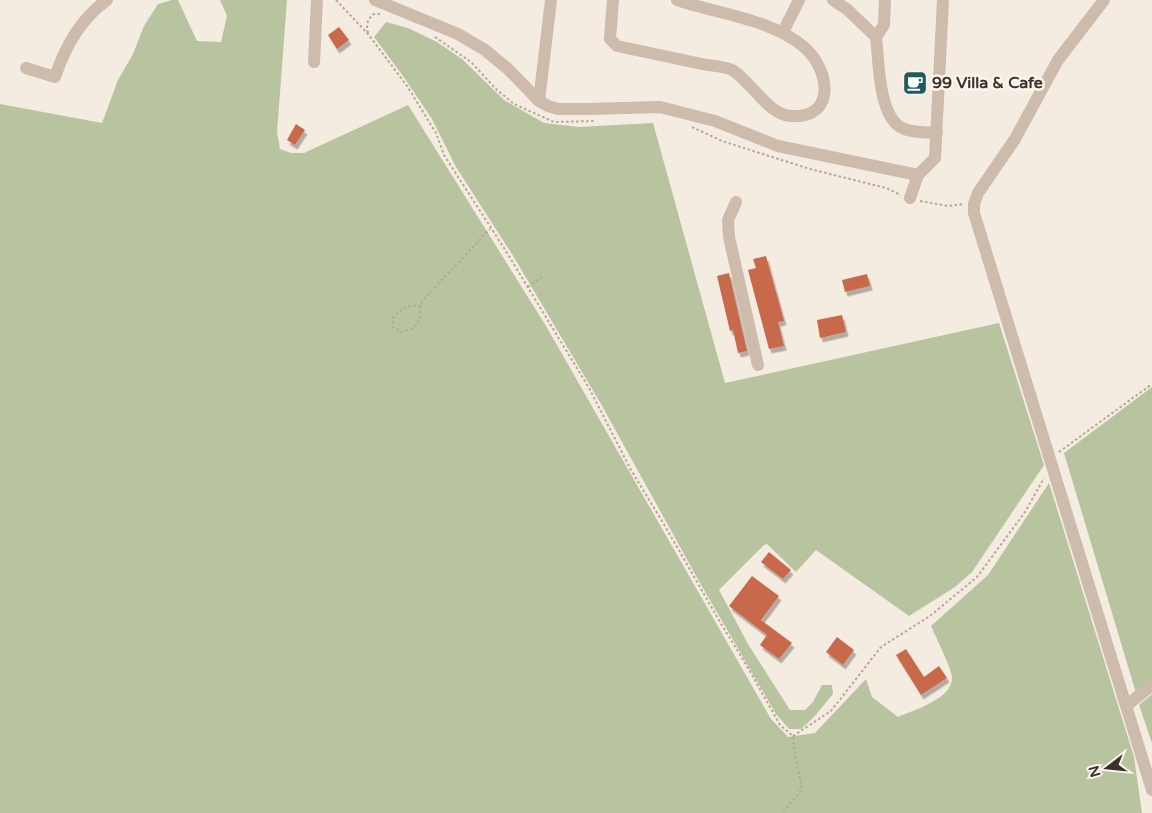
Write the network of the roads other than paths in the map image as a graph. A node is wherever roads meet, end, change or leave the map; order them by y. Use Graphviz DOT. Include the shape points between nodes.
graph roads {
  1 [pos="107,0"];
  2 [pos="318,0"];
  3 [pos="375,0"];
  4 [pos="551,0"];
  5 [pos="613,0"];
  6 [pos="677,0"];
  7 [pos="799,0"];
  8 [pos="833,0"];
  9 [pos="885,0"];
  10 [pos="943,0"];
  11 [pos="1104,0"];
  12 [pos="783,32"];
  13 [pos="876,37"];
  14 [pos="314,62"];
  15 [pos="26,68"];
  16 [pos="538,101"];
  17 [pos="937,133"];
  18 [pos="918,175"];
  19 [pos="910,198"];
  20 [pos="736,202"];
  21 [pos="758,365"];
  22 [pos="1152,685"];
  23 [pos="1126,706"];
  24 [pos="1152,790"];
  1 -- 15 [label="street" via="73,35 55,77"];
  2 -- 14 [label="street"];
  3 -- 16 [label="street" via="441,26 471,42 508,69"];
  4 -- 16 [label="street"];
  5 -- 12 [label="street" via="610,39 617,46 732,70 776,112 800,116 818,109 825,91 824,78 818,62"];
  6 -- 12 [label="street"];
  7 -- 12 [label="street"];
  8 -- 13 [label="street"];
  9 -- 13 [label="street" via="884,25"];
  10 -- 17 [label="street"];
  11 -- 23 [label="street" via="1058,60 1015,139 978,193 974,213"];
  13 -- 17 [label="street" via="886,108 900,127 913,132"];
  16 -- 18 [label="street" via="558,109 660,107 715,121 778,146"];
  17 -- 18 [label="street" via="935,158"];
  18 -- 19 [label="street"];
  20 -- 21 [label="street" via="728,220 729,237"];
  22 -- 23 [label="street"];
  23 -- 24 [label="street"];
}
